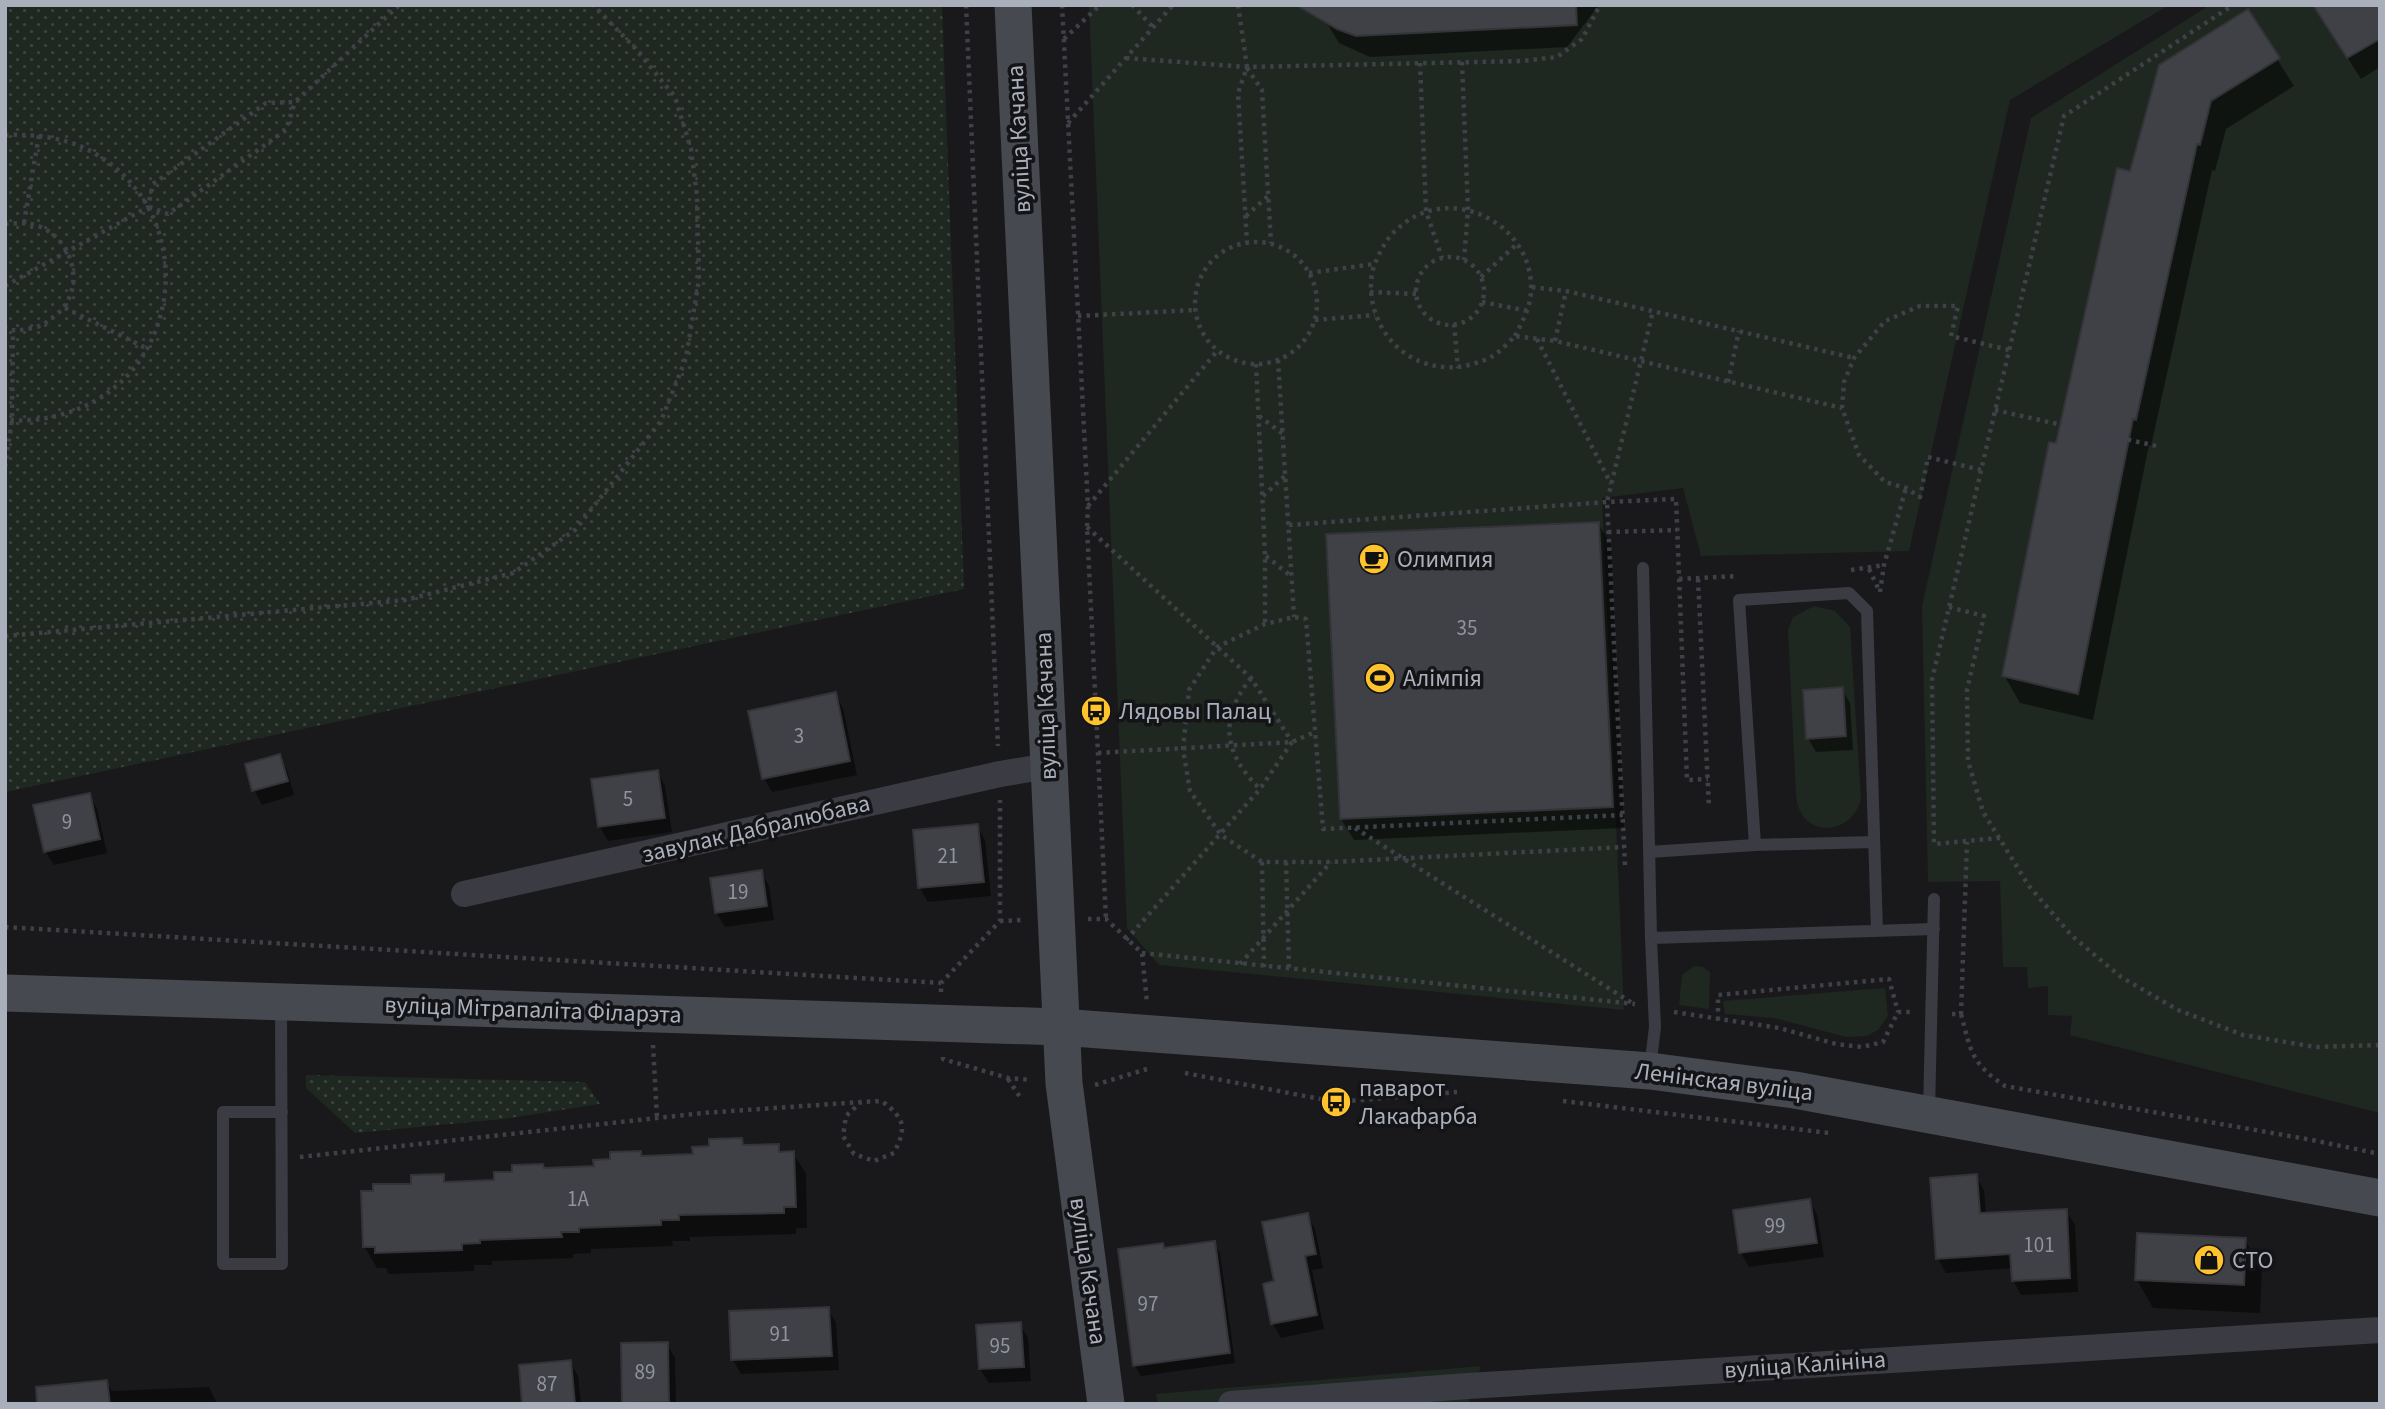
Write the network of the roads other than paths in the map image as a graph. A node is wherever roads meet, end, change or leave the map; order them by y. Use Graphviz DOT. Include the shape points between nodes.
graph roads {
  1 [pos="1013,5"];
  2 [pos="1643,568"];
  3 [pos="1048,766"];
  4 [pos="1874,842"];
  5 [pos="1755,845"];
  6 [pos="1649,852"];
  7 [pos="464,894"];
  8 [pos="1934,899"];
  9 [pos="1934,929"];
  10 [pos="1877,931"];
  11 [pos="1651,939"];
  12 [pos="5,993"];
  13 [pos="281,1002"];
  14 [pos="1060,1027"];
  15 [pos="1650,1071"];
  16 [pos="282,1112"];
  17 [pos="1929,1115"];
  18 [pos="2380,1198"];
  19 [pos="2380,1330"];
  20 [pos="1106,1404"];
  21 [pos="1231,1404"];
  1 -- 3 [label="main road, вуліца Качана"];
  2 -- 6 [label="lane"];
  3 -- 7 [label="street, завулак Дабралюбава"];
  3 -- 14 [label="main road, вуліца Качана"];
  4 -- 5 [label="lane"];
  4 -- 5 [label="lane" via="1867,611 1849,593 1738,600"];
  4 -- 10 [label="lane"];
  5 -- 6 [label="lane"];
  6 -- 11 [label="lane"];
  8 -- 9 [label="lane"];
  9 -- 10 [label="lane"];
  9 -- 17 [label="lane"];
  10 -- 11 [label="lane"];
  11 -- 15 [label="lane" via="1655,1027"];
  12 -- 13 [label="main road, вуліца Мітрапаліта Філарэта"];
  13 -- 14 [label="main road, вуліца Мітрапаліта Філарэта"];
  13 -- 16 [label="lane"];
  14 -- 15 [label="main road, Ленінская вуліца"];
  14 -- 20 [label="main road, вуліца Качана"];
  15 -- 17 [label="main road, Ленінская вуліца" via="1795,1090"];
  16 -- 16 [label="lane" via="282,1264 223,1264 223,1112"];
  17 -- 18 [label="main road, Ленінская вуліца"];
  19 -- 21 [label="street, вуліца Калініна"];
}
